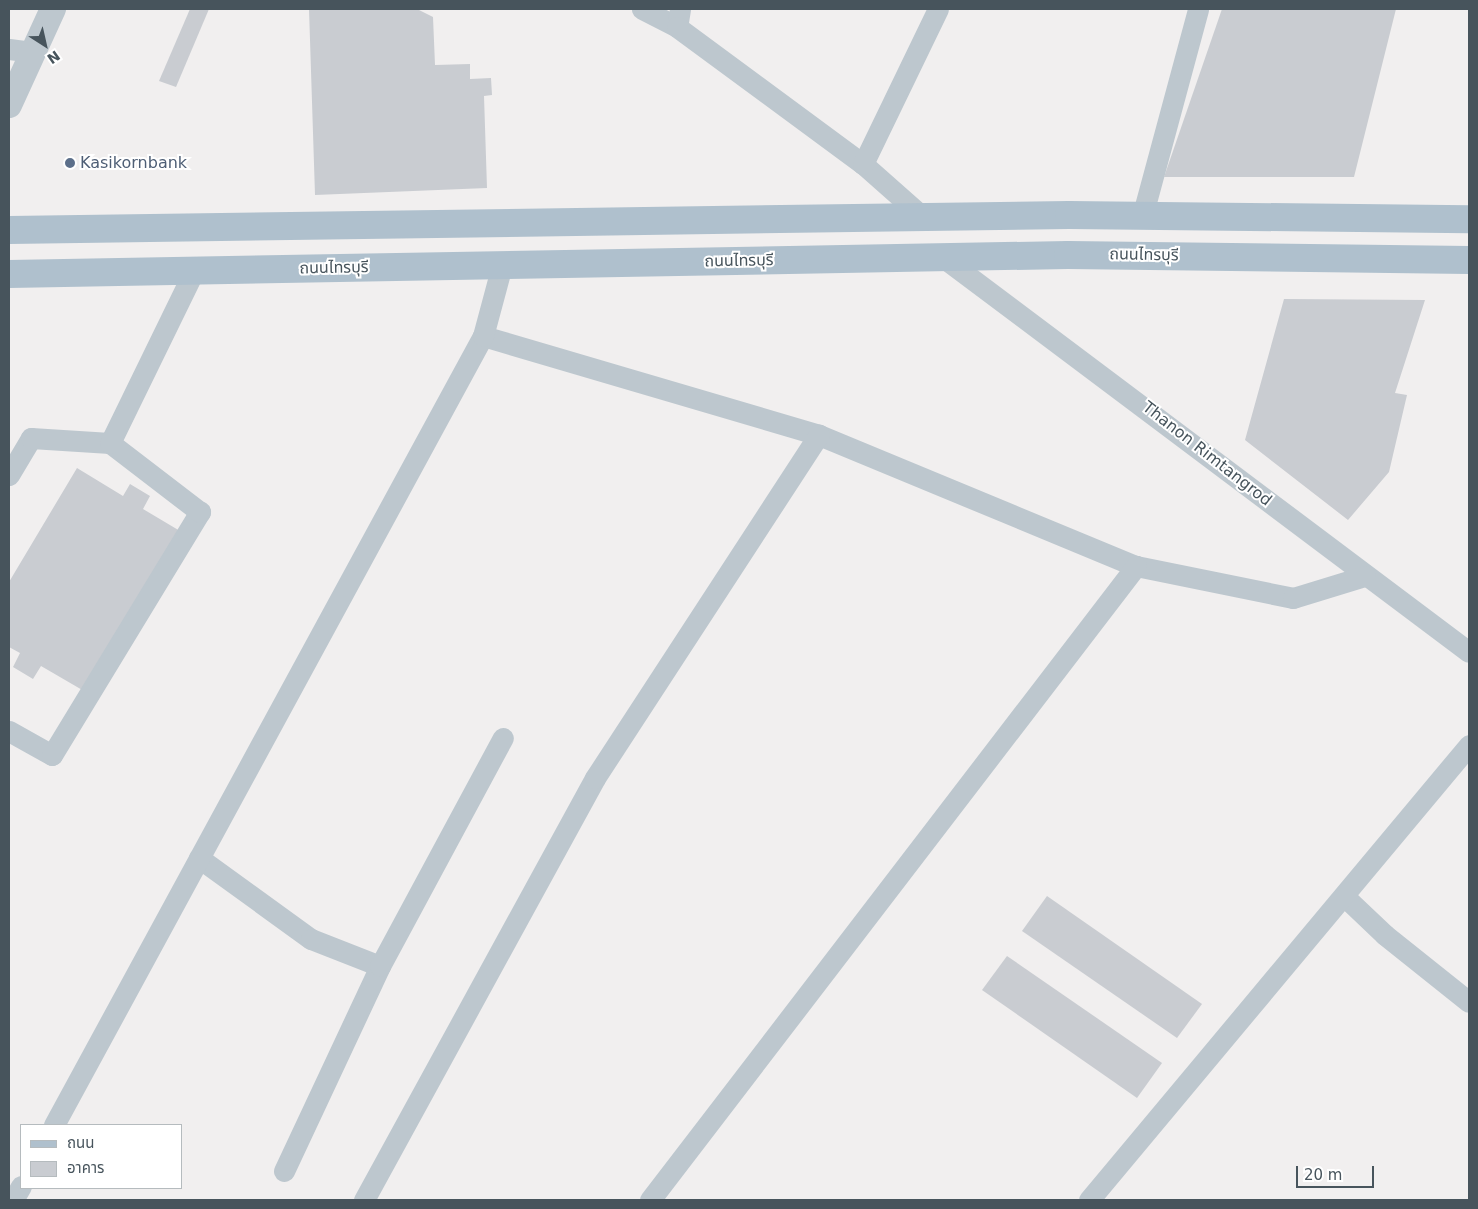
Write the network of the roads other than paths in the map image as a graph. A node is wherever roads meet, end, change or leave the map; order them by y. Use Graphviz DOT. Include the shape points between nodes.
graph roads {
  1 [pos="53,9"];
  2 [pos="642,9"];
  3 [pos="938,9"];
  4 [pos="1198,9"];
  5 [pos="678,18"];
  6 [pos="21,50"];
  7 [pos="9,105"];
  8 [pos="863,164"];
  9 [pos="922,216"];
  10 [pos="1142,217"];
  11 [pos="1469,219"];
  12 [pos="9,230"];
  13 [pos="944,258"];
  14 [pos="1469,260"];
  15 [pos="502,266"];
  16 [pos="194,271"];
  17 [pos="9,274"];
  18 [pos="483,336"];
  19 [pos="819,434"];
  20 [pos="110,443"];
  21 [pos="9,475"];
  22 [pos="1136,566"];
  23 [pos="1365,576"];
  24 [pos="1469,652"];
  25 [pos="9,731"];
  26 [pos="503,738"];
  27 [pos="1469,744"];
  28 [pos="199,858"];
  29 [pos="1345,897"];
  30 [pos="380,966"];
  31 [pos="1469,1002"];
  32 [pos="55,1124"];
  33 [pos="284,1171"];
  34 [pos="20,1188"];
  35 [pos="13,1200"];
  36 [pos="364,1200"];
  37 [pos="650,1200"];
  38 [pos="1089,1200"];
  1 -- 6 [label="street"];
  2 -- 5 [label="street"];
  3 -- 8 [label="street"];
  4 -- 10 [label="street"];
  5 -- 8 [label="street"];
  6 -- 7 [label="street"];
  8 -- 9 [label="street"];
  9 -- 10 [label="main road"];
  9 -- 12 [label="main road"];
  10 -- 11 [label="main road"];
  13 -- 14 [label="main road, ถนนไทรบุรี" via="1120,255"];
  13 -- 15 [label="main road, ถนนไทรบุรี"];
  13 -- 23 [label="street, Thanon Rimtangrod" via="1107,377"];
  15 -- 16 [label="main road, ถนนไทรบุรี"];
  15 -- 18 [label="street"];
  16 -- 17 [label="main road, ถนนไทรบุรี"];
  16 -- 20 [label="street"];
  18 -- 19 [label="street"];
  18 -- 28 [label="street"];
  19 -- 22 [label="street"];
  19 -- 36 [label="street" via="594,778"];
  20 -- 21 [label="street" via="31,438"];
  20 -- 25 [label="street" via="200,512 52,755"];
  22 -- 23 [label="street" via="1293,598"];
  22 -- 37 [label="street"];
  23 -- 24 [label="street, Thanon Rimtangrod"];
  26 -- 30 [label="street"];
  27 -- 29 [label="street"];
  28 -- 30 [label="street" via="310,939"];
  28 -- 32 [label="street"];
  29 -- 31 [label="street" via="1385,935"];
  29 -- 38 [label="street"];
  30 -- 33 [label="street"];
  34 -- 35 [label="street"];
}
